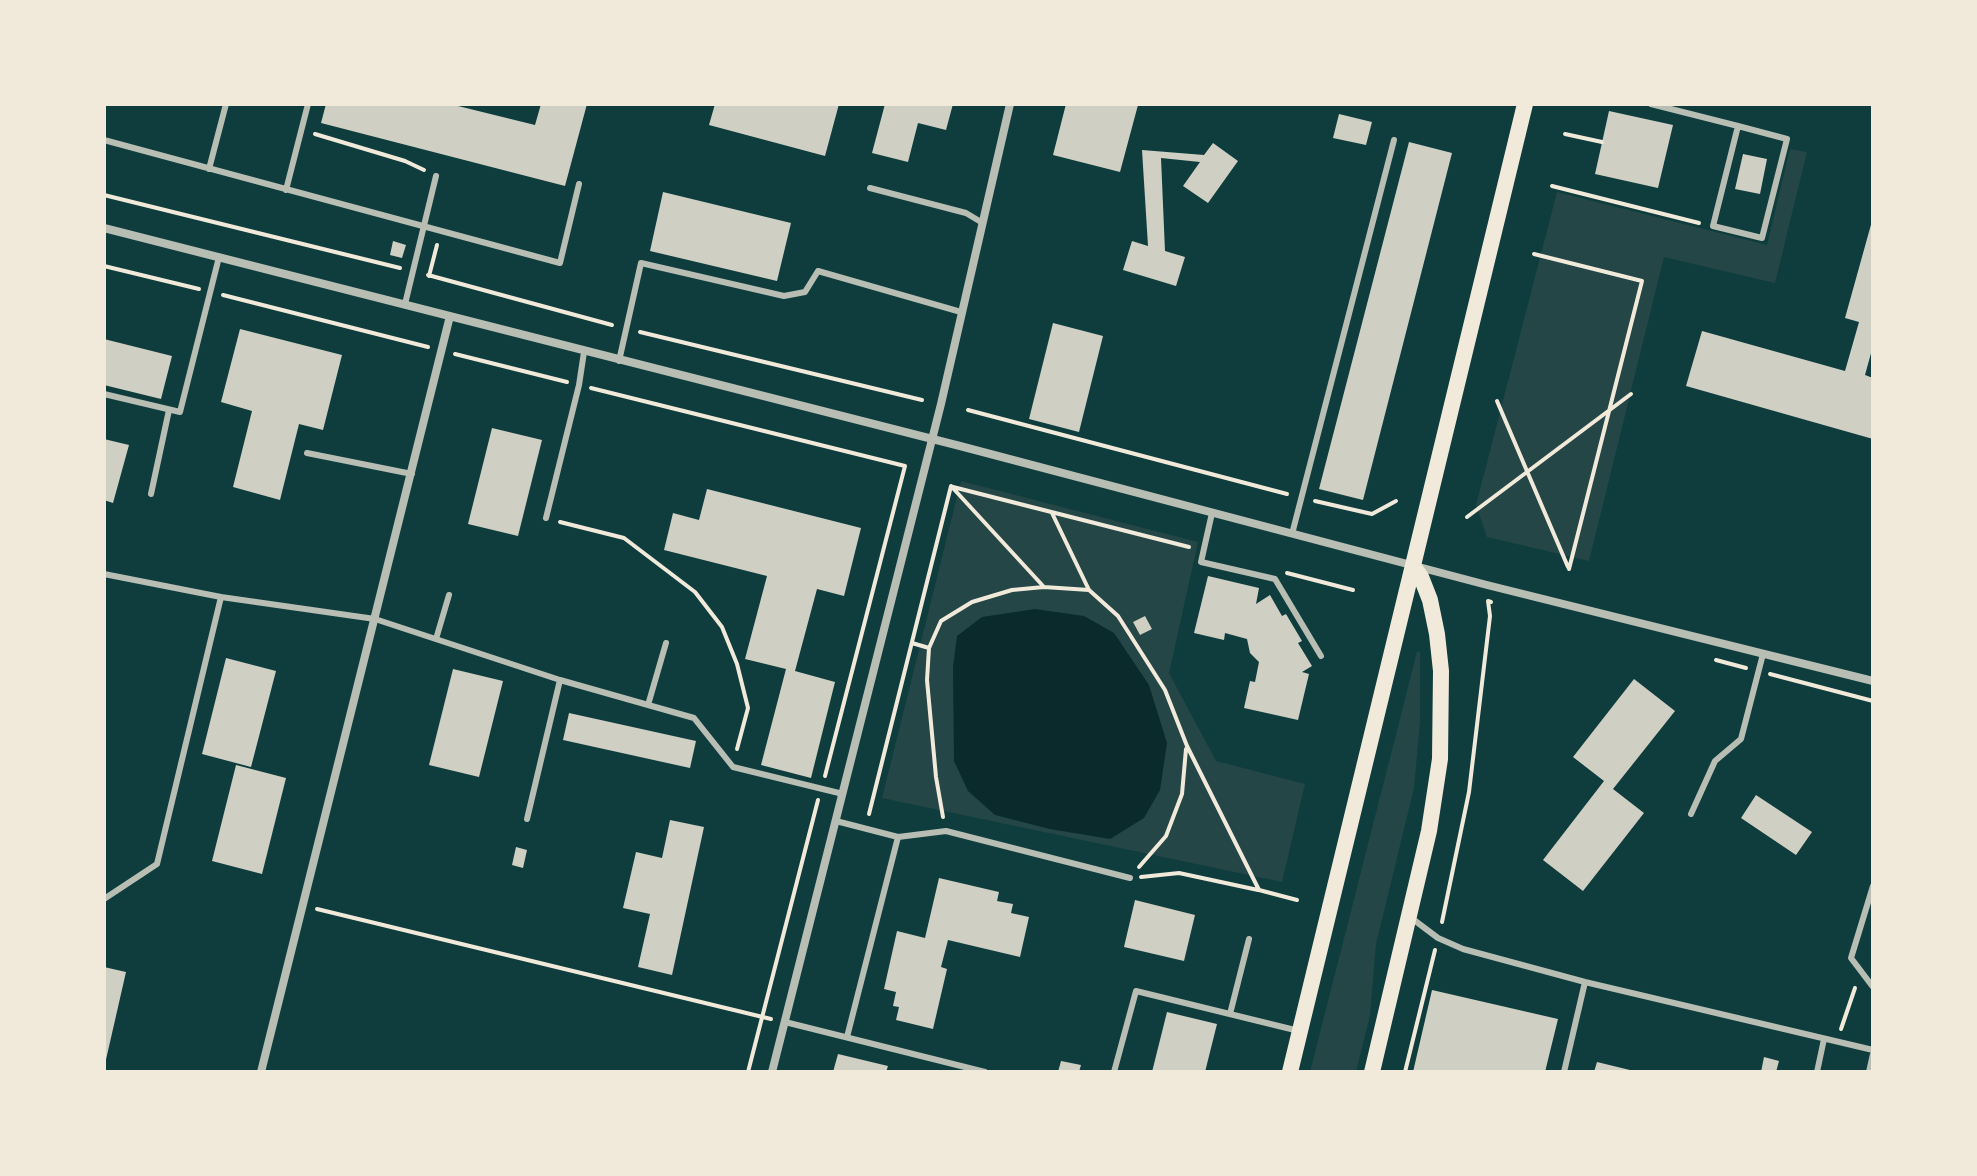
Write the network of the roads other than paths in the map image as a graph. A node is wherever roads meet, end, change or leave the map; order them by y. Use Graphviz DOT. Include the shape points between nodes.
graph roads {
  1 [pos="226,104"];
  2 [pos="308,104"];
  3 [pos="1010,104"];
  4 [pos="1525,104"];
  5 [pos="1651,104"];
  6 [pos="1738,126"];
  7 [pos="104,140"];
  8 [pos="1394,140"];
  9 [pos="209,169"];
  10 [pos="436,176"];
  11 [pos="579,184"];
  12 [pos="870,188"];
  13 [pos="286,190"];
  14 [pos="981,222"];
  15 [pos="104,228"];
  16 [pos="423,228"];
  17 [pos="219,257"];
  18 [pos="405,304"];
  19 [pos="961,312"];
  20 [pos="450,316"];
  21 [pos="584,352"];
  22 [pos="619,361"];
  23 [pos="104,394"];
  24 [pos="169,410"];
  25 [pos="932,439"];
  26 [pos="307,453"];
  27 [pos="412,474"];
  28 [pos="151,494"];
  29 [pos="1212,513"];
  30 [pos="546,518"];
  31 [pos="1292,534"];
  32 [pos="1413,566"];
  33 [pos="104,574"];
  34 [pos="449,595"];
  35 [pos="221,597"];
  36 [pos="375,619"];
  37 [pos="436,639"];
  38 [pos="666,643"];
  39 [pos="1763,654"];
  40 [pos="1321,656"];
  41 [pos="560,680"];
  42 [pos="1873,681"];
  43 [pos="648,705"];
  44 [pos="843,794"];
  45 [pos="1691,814"];
  46 [pos="527,819"];
  47 [pos="836,821"];
  48 [pos="898,837"];
  49 [pos="1130,878"];
  50 [pos="1873,886"];
  51 [pos="104,899"];
  52 [pos="1409,916"];
  53 [pos="1249,939"];
  54 [pos="1585,982"];
  55 [pos="1873,987"];
  56 [pos="1230,1014"];
  57 [pos="785,1022"];
  58 [pos="1300,1032"];
  59 [pos="847,1037"];
  60 [pos="1824,1039"];
  61 [pos="1873,1052"];
  62 [pos="261,1072"];
  63 [pos="772,1072"];
  64 [pos="985,1072"];
  65 [pos="1114,1072"];
  66 [pos="1290,1072"];
  67 [pos="1372,1072"];
  68 [pos="1564,1072"];
  69 [pos="1817,1072"];
  70 [pos="1869,1072"];
  1 -- 9 [label="lane"];
  2 -- 13 [label="lane"];
  3 -- 14 [label="street"];
  4 -- 32 [label="main road"];
  5 -- 6 [label="lane"];
  6 -- 6 [label="lane" via="1787,139 1762,238 1713,226"];
  7 -- 9 [label="lane"];
  8 -- 31 [label="lane"];
  9 -- 13 [label="lane"];
  10 -- 16 [label="lane"];
  11 -- 16 [label="lane" via="560,263"];
  12 -- 14 [label="lane" via="966,213"];
  13 -- 16 [label="lane"];
  14 -- 19 [label="street"];
  15 -- 17 [label="street"];
  16 -- 18 [label="lane"];
  17 -- 18 [label="street"];
  17 -- 24 [label="lane" via="180,412"];
  18 -- 20 [label="street"];
  19 -- 22 [label="lane" via="818,271 805,292 784,296 641,263"];
  19 -- 25 [label="street"];
  20 -- 21 [label="street"];
  20 -- 27 [label="street"];
  21 -- 22 [label="street"];
  21 -- 30 [label="lane"];
  22 -- 25 [label="street"];
  23 -- 24 [label="lane"];
  24 -- 28 [label="lane"];
  25 -- 29 [label="street"];
  25 -- 44 [label="street"];
  26 -- 27 [label="lane"];
  27 -- 36 [label="street"];
  29 -- 31 [label="street"];
  29 -- 40 [label="lane" via="1201,562 1275,579"];
  31 -- 32 [label="street"];
  32 -- 39 [label="street"];
  32 -- 52 [label="main road" via="1436,626 1441,723 1436,794"];
  32 -- 58 [label="main road"];
  33 -- 35 [label="lane"];
  34 -- 37 [label="lane"];
  35 -- 36 [label="lane"];
  35 -- 51 [label="lane" via="157,864"];
  36 -- 37 [label="lane"];
  36 -- 62 [label="street"];
  37 -- 41 [label="lane"];
  38 -- 43 [label="lane"];
  39 -- 42 [label="street"];
  39 -- 45 [label="lane" via="1741,739 1715,761"];
  41 -- 43 [label="lane"];
  41 -- 46 [label="lane"];
  43 -- 44 [label="lane" via="694,718 733,767"];
  44 -- 47 [label="street"];
  47 -- 48 [label="lane"];
  47 -- 57 [label="street"];
  48 -- 49 [label="lane" via="946,831"];
  48 -- 59 [label="lane"];
  50 -- 55 [label="lane" via="1851,958"];
  52 -- 54 [label="lane" via="1463,949"];
  52 -- 67 [label="main road"];
  53 -- 56 [label="lane"];
  54 -- 60 [label="lane"];
  54 -- 68 [label="lane"];
  56 -- 58 [label="lane"];
  56 -- 65 [label="lane" via="1136,991"];
  57 -- 59 [label="lane"];
  57 -- 63 [label="street"];
  58 -- 66 [label="main road"];
  59 -- 64 [label="lane"];
  60 -- 61 [label="lane"];
  60 -- 69 [label="lane"];
  61 -- 70 [label="lane"];
}
